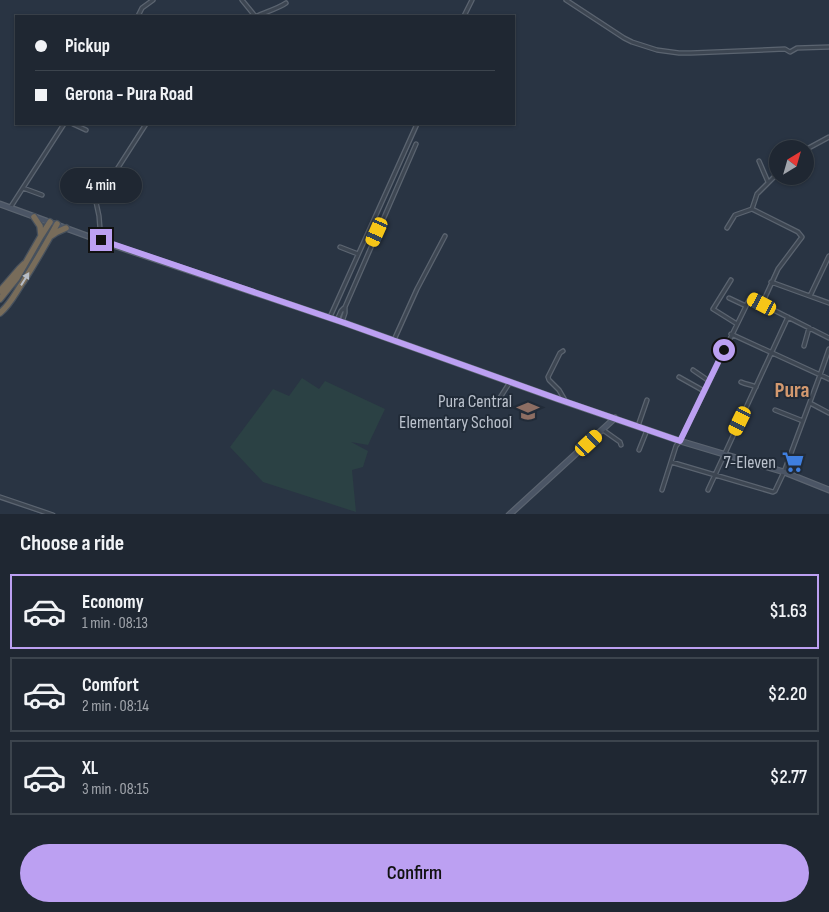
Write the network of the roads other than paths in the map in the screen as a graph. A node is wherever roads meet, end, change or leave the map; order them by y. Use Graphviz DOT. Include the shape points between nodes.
graph roads {
  1 [pos="153,0"];
  2 [pos="242,0"];
  3 [pos="472,0"];
  4 [pos="566,0"];
  5 [pos="286,2"];
  6 [pos="138,15"];
  7 [pos="255,15"];
  8 [pos="258,15"];
  9 [pos="464,15"];
  10 [pos="829,47"];
  11 [pos="63,125"];
  12 [pos="75,125"];
  13 [pos="145,125"];
  14 [pos="417,125"];
  15 [pos="86,130"];
  16 [pos="829,137"];
  17 [pos="416,144"];
  18 [pos="814,145"];
  19 [pos="758,161"];
  20 [pos="80,174"];
  21 [pos="768,182"];
  22 [pos="23,188"];
  23 [pos="42,195"];
  24 [pos="96,202"];
  25 [pos="0,204"];
  26 [pos="10,208"];
  27 [pos="752,209"];
  28 [pos="34,217"];
  29 [pos="54,223"];
  30 [pos="66,228"];
  31 [pos="726,228"];
  32 [pos="41,236"];
  33 [pos="444,236"];
  34 [pos="49,237"];
  35 [pos="101,240"];
  36 [pos="340,247"];
  37 [pos="358,254"];
  38 [pos="829,256"];
  39 [pos="26,263"];
  40 [pos="731,280"];
  41 [pos="772,282"];
  42 [pos="0,291"];
  43 [pos="810,296"];
  44 [pos="730,298"];
  45 [pos="0,299"];
  46 [pos="829,303"];
  47 [pos="762,304"];
  48 [pos="746,306"];
  49 [pos="0,313"];
  50 [pos="330,318"];
  51 [pos="788,318"];
  52 [pos="340,321"];
  53 [pos="737,324"];
  54 [pos="809,328"];
  55 [pos="732,334"];
  56 [pos="829,338"];
  57 [pos="394,340"];
  58 [pos="804,346"];
  59 [pos="829,349"];
  60 [pos="563,352"];
  61 [pos="772,353"];
  62 [pos="693,370"];
  63 [pos="820,375"];
  64 [pos="679,377"];
  65 [pos="829,379"];
  66 [pos="709,381"];
  67 [pos="510,382"];
  68 [pos="741,382"];
  69 [pos="756,387"];
  70 [pos="704,391"];
  71 [pos="647,400"];
  72 [pos="566,402"];
  73 [pos="810,403"];
  74 [pos="490,404"];
  75 [pos="776,410"];
  76 [pos="829,412"];
  77 [pos="615,418"];
  78 [pos="803,421"];
  79 [pos="638,426"];
  80 [pos="603,430"];
  81 [pos="646,430"];
  82 [pos="680,441"];
  83 [pos="621,444"];
  84 [pos="640,450"];
  85 [pos="724,454"];
  86 [pos="671,462"];
  87 [pos="784,472"];
  88 [pos="714,475"];
  89 [pos="662,490"];
  90 [pos="708,490"];
  91 [pos="829,490"];
  92 [pos="0,497"];
  93 [pos="52,514"];
  94 [pos="509,514"];
  1 -- 6 [label="street"];
  2 -- 7 [label="street"];
  3 -- 9 [label="street"];
  4 -- 10 [label="street" via="624,38 657,50 691,53 785,49 790,52 797,48"];
  5 -- 8 [label="street"];
  11 -- 22 [label="street"];
  12 -- 15 [label="street"];
  13 -- 24 [label="street"];
  14 -- 37 [label="street"];
  16 -- 18 [label="street"];
  17 -- 52 [label="street"];
  19 -- 21 [label="street"];
  20 -- 24 [label="street" via="74,183"];
  21 -- 27 [label="street" via="757,194"];
  22 -- 23 [label="street"];
  22 -- 26 [label="street"];
  24 -- 35 [label="street"];
  25 -- 26 [label="main road"];
  26 -- 28 [label="main road"];
  27 -- 31 [label="street" via="735,215"];
  27 -- 41 [label="street" via="801,236"];
  28 -- 29 [label="main road"];
  28 -- 32 [label="highway" via="40,226"];
  29 -- 30 [label="main road"];
  29 -- 32 [label="highway"];
  29 -- 34 [label="highway"];
  30 -- 34 [label="highway"];
  30 -- 35 [label="main road"];
  32 -- 39 [label="highway"];
  33 -- 57 [label="street"];
  49 -- 34 [label="highway, one-way" via="13,298"];
  35 -- 50 [label="main road"];
  36 -- 37 [label="street"];
  37 -- 50 [label="street"];
  38 -- 43 [label="street"];
  39 -- 42 [label="highway"];
  39 -- 45 [label="highway"];
  40 -- 53 [label="street" via="713,310"];
  41 -- 43 [label="street"];
  41 -- 47 [label="street"];
  43 -- 46 [label="street"];
  44 -- 48 [label="street"];
  47 -- 48 [label="street" via="750,298"];
  47 -- 51 [label="street"];
  48 -- 53 [label="street"];
  50 -- 52 [label="main road"];
  51 -- 54 [label="street"];
  51 -- 61 [label="street"];
  52 -- 57 [label="main road"];
  53 -- 55 [label="street"];
  54 -- 56 [label="street"];
  54 -- 58 [label="street"];
  55 -- 61 [label="street"];
  55 -- 66 [label="street"];
  57 -- 67 [label="main road"];
  59 -- 63 [label="street"];
  60 -- 72 [label="street" via="548,377"];
  61 -- 63 [label="street"];
  61 -- 69 [label="street"];
  62 -- 66 [label="street"];
  63 -- 65 [label="street"];
  63 -- 73 [label="street"];
  64 -- 70 [label="street"];
  66 -- 70 [label="street"];
  67 -- 72 [label="main road"];
  67 -- 74 [label="street" via="496,404"];
  68 -- 69 [label="street"];
  69 -- 85 [label="street"];
  70 -- 82 [label="street"];
  71 -- 79 [label="street"];
  72 -- 77 [label="main road"];
  73 -- 76 [label="street"];
  73 -- 78 [label="street"];
  75 -- 78 [label="street"];
  77 -- 79 [label="main road"];
  77 -- 80 [label="main road"];
  78 -- 87 [label="street"];
  79 -- 81 [label="main road"];
  80 -- 83 [label="street"];
  80 -- 94 [label="main road"];
  81 -- 82 [label="main road"];
  81 -- 84 [label="street"];
  82 -- 85 [label="main road"];
  82 -- 86 [label="street"];
  85 -- 87 [label="main road"];
  85 -- 88 [label="street"];
  86 -- 88 [label="street"];
  86 -- 89 [label="street"];
  87 -- 88 [label="street" via="773,492"];
  87 -- 91 [label="main road"];
  88 -- 90 [label="street"];
  92 -- 93 [label="street"];
}
